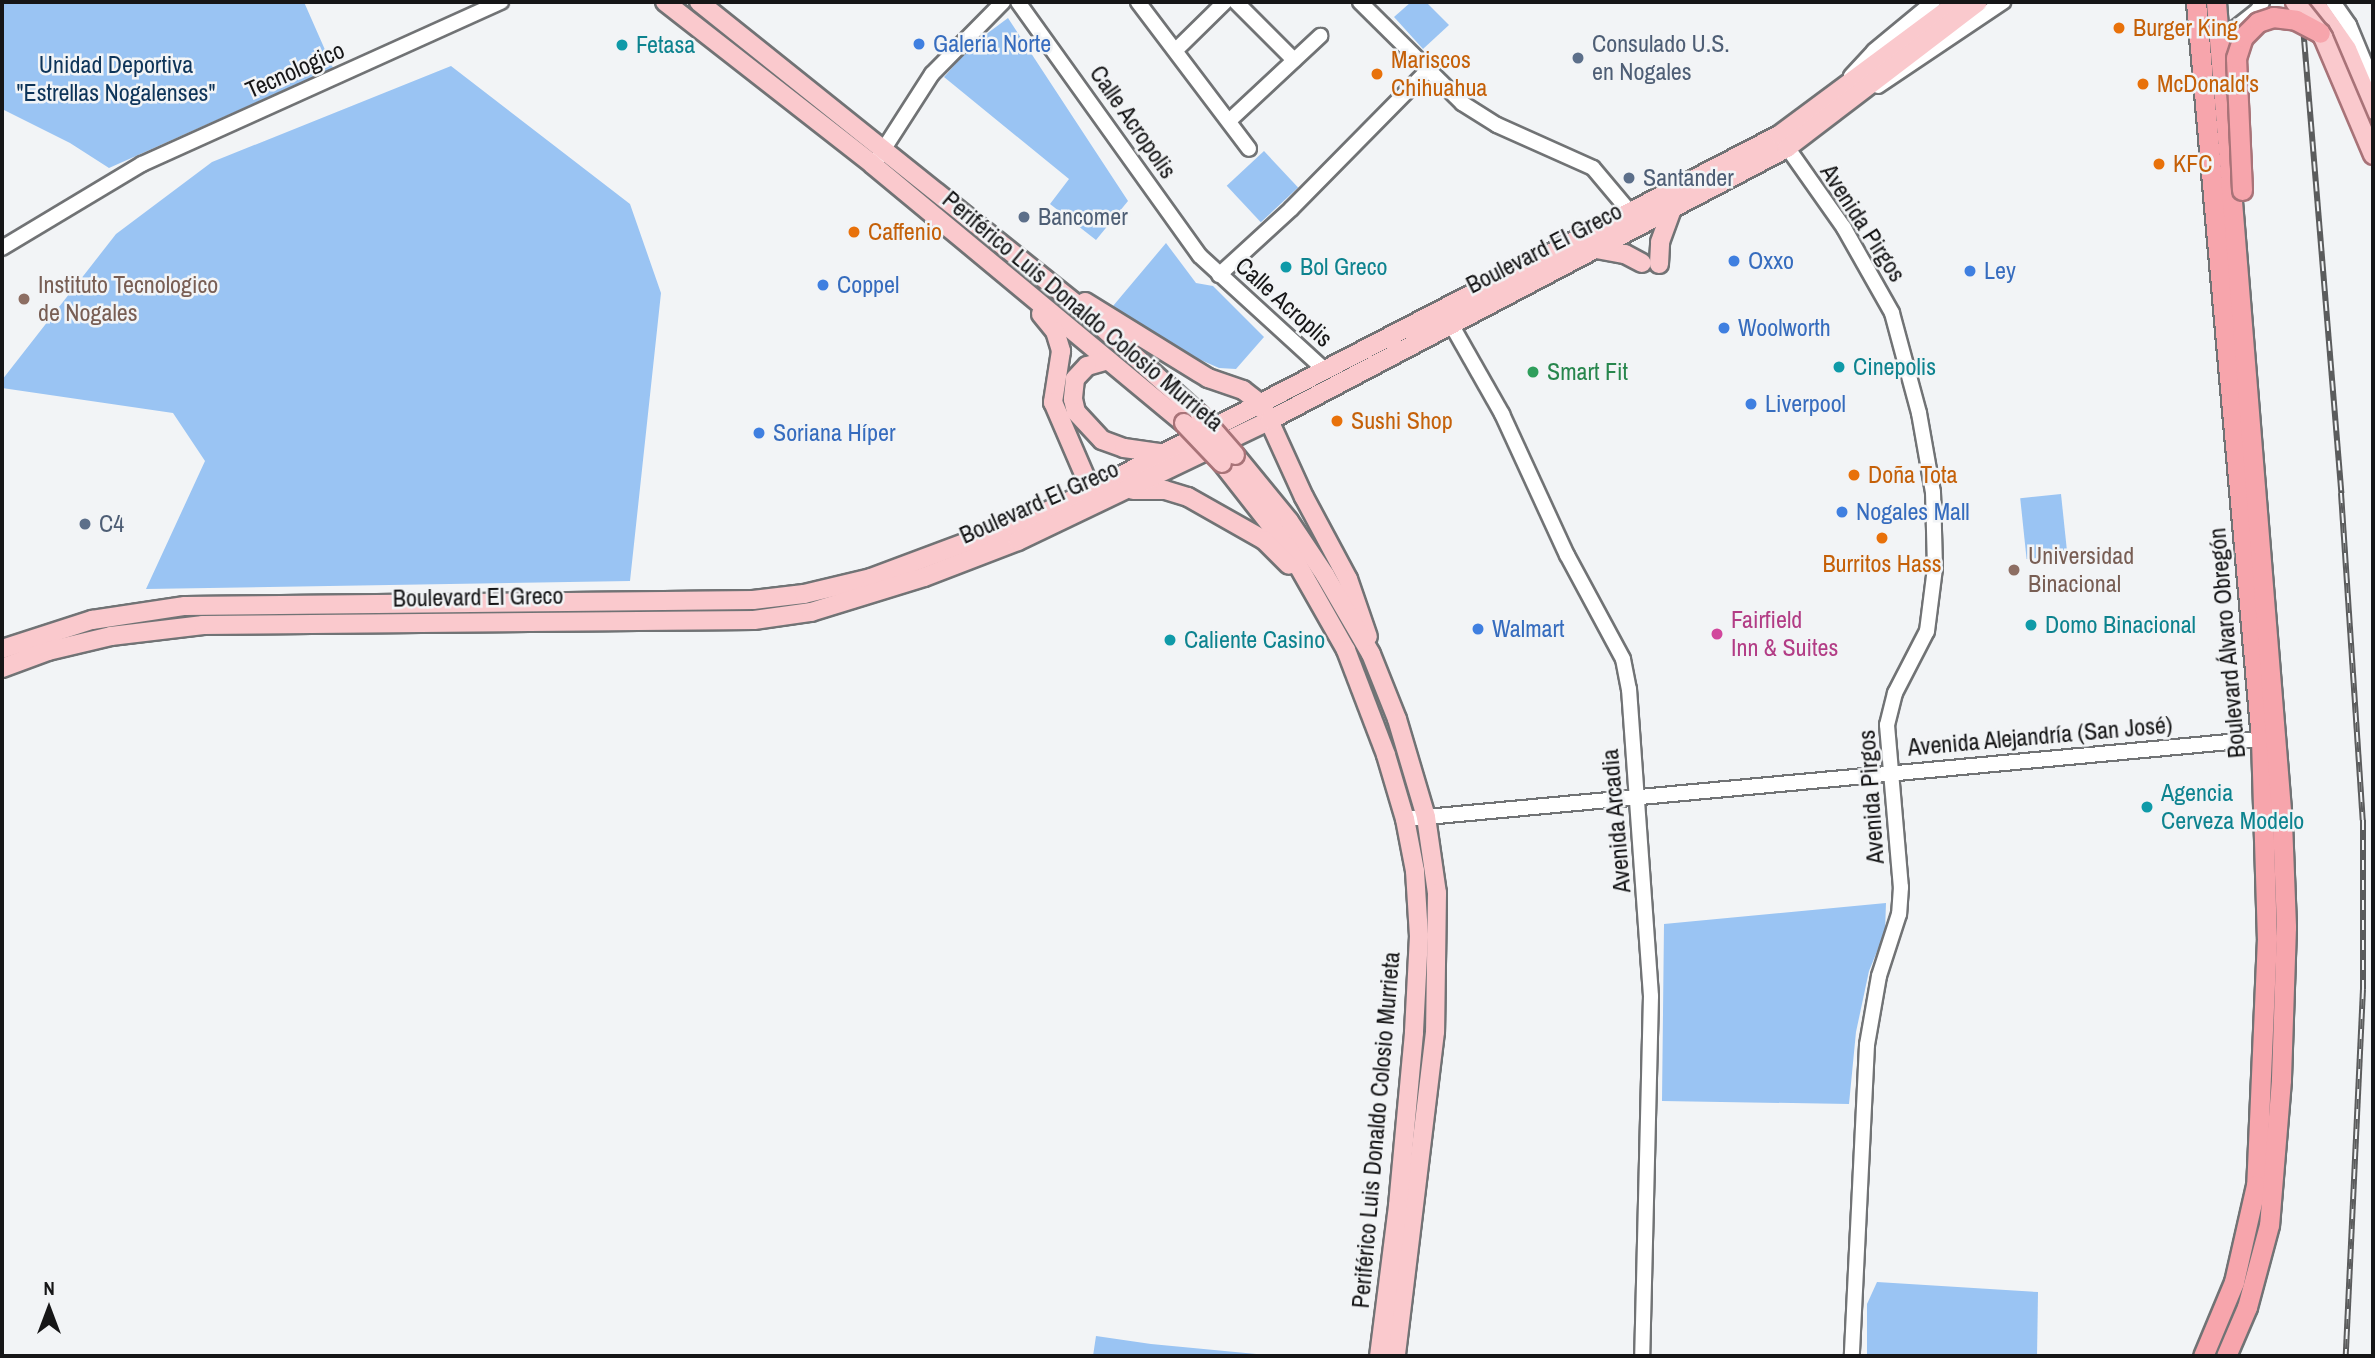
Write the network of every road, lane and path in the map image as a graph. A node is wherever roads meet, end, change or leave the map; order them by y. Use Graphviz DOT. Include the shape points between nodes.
graph roads {
  1 [pos="500,2"];
  2 [pos="665,2"];
  3 [pos="699,2"];
  4 [pos="1003,2"];
  5 [pos="1018,2"];
  6 [pos="1138,2"];
  7 [pos="1225,2"];
  8 [pos="1236,2"];
  9 [pos="1360,2"];
  10 [pos="1933,2"];
  11 [pos="1958,2"];
  12 [pos="1978,2"];
  13 [pos="2003,2"];
  14 [pos="2196,2"];
  15 [pos="2216,2"];
  16 [pos="2262,2"];
  17 [pos="2295,2"];
  18 [pos="2314,2"];
  19 [pos="2333,2"];
  20 [pos="2320,33"];
  21 [pos="1320,36"];
  22 [pos="2219,41"];
  23 [pos="1177,49"];
  24 [pos="1905,49"];
  25 [pos="1294,60"];
  26 [pos="1428,70"];
  27 [pos="2373,83"];
  28 [pos="1842,99"];
  29 [pos="2373,110"];
  30 [pos="1229,121"];
  31 [pos="1783,142"];
  32 [pos="1249,149"];
  33 [pos="2373,155"];
  34 [pos="877,158"];
  35 [pos="1672,209"];
  36 [pos="1630,222"];
  37 [pos="2,248"];
  38 [pos="1596,248"];
  39 [pos="1215,271"];
  40 [pos="1022,289"];
  41 [pos="1063,294"];
  42 [pos="2239,300"];
  43 [pos="1447,317"];
  44 [pos="1108,359"];
  45 [pos="1326,371"];
  46 [pos="1266,412"];
  47 [pos="1161,453"];
  48 [pos="1228,459"];
  49 [pos="1110,492"];
  50 [pos="1323,610"];
  51 [pos="494,612"];
  52 [pos="2,649"];
  53 [pos="1371,654"];
  54 [pos="2,668"];
  55 [pos="2261,739"];
  56 [pos="1889,773"];
  57 [pos="1636,797"];
  58 [pos="1426,817"];
  59 [pos="1405,819"];
  60 [pos="1378,1356"];
  61 [pos="1396,1356"];
  62 [pos="1642,1356"];
  63 [pos="1852,1356"];
  64 [pos="2203,1356"];
  65 [pos="2226,1356"];
  1 -- 37 [label="street, Tecnologico" via="142,164"];
  2 -- 34 [label="main road, Periférico Luis Donaldo Colosio Murrieta"];
  3 -- 34 [label="main road, Periférico Luis Donaldo Colosio Murrieta"];
  4 -- 34 [label="street" via="932,74"];
  5 -- 39 [label="street, Calle Acropolis"];
  6 -- 23 [label="street"];
  7 -- 23 [label="street"];
  8 -- 25 [label="street"];
  9 -- 26 [label="street"];
  10 -- 28 [label="street" via="1874,51"];
  11 -- 24 [label="main road, Boulevard El Greco"];
  12 -- 24 [label="main road, Boulevard El Greco"];
  13 -- 28 [label="street" via="1896,76"];
  14 -- 55 [label="highway, Boulevard Álvaro Obregón"];
  15 -- 22 [label="highway, Boulevard Álvaro Obregón"];
  16 -- 22 [label="street"];
  17 -- 20 [label="main road, bridge"];
  18 -- 29 [label="main road" via="2347,49"];
  19 -- 27 [label="street" via="2349,25"];
  20 -- 33 [label="main road, bridge"];
  20 -- 42 [label="highway, bridge" via="2296,20 2273,17 2258,22 2243,37 2236,58 2246,263"];
  21 -- 25 [label="street"];
  22 -- 42 [label="highway, Boulevard Álvaro Obregón"];
  23 -- 30 [label="street"];
  24 -- 28 [label="main road, Boulevard El Greco"];
  25 -- 30 [label="street"];
  26 -- 36 [label="street" via="1482,117 1593,168"];
  26 -- 39 [label="street" via="1291,209"];
  28 -- 31 [label="main road, Boulevard El Greco"];
  30 -- 32 [label="street"];
  31 -- 35 [label="main road, Boulevard El Greco"];
  31 -- 36 [label="main road, Boulevard El Greco"];
  31 -- 56 [label="street, Avenida Pirgos" via="1885,298 1903,349 1929,462 1934,568 1927,631 1889,708"];
  34 -- 40 [label="main road, Periférico Luis Donaldo Colosio Murrieta"];
  34 -- 41 [label="main road, Periférico Luis Donaldo Colosio Murrieta"];
  35 -- 36 [label="main road, Boulevard El Greco"];
  35 -- 38 [label="main road" via="1650,264"];
  36 -- 38 [label="main road, Boulevard El Greco"];
  36 -- 43 [label="main road, Boulevard El Greco"];
  38 -- 43 [label="main road, Boulevard El Greco"];
  39 -- 45 [label="street, Calle Acroplis"];
  40 -- 44 [label="main road, Periférico Luis Donaldo Colosio Murrieta"];
  40 -- 49 [label="main road" via="1060,341 1053,402"];
  41 -- 46 [label="main road" via="1093,306 1208,378 1243,390"];
  41 -- 48 [label="main road, Periférico Luis Donaldo Colosio Murrieta, bridge" via="1200,415"];
  42 -- 65 [label="highway, Boulevard Álvaro Obregón" via="2281,809 2286,927 2281,1080 2269,1226 2246,1307"];
  43 -- 45 [label="main road, Boulevard El Greco"];
  43 -- 46 [label="main road, Boulevard El Greco"];
  43 -- 57 [label="street, Avenida Arcadia" via="1502,414 1567,555 1623,659"];
  44 -- 47 [label="main road" via="1087,366 1075,379 1076,412 1102,440"];
  44 -- 48 [label="main road, Periférico Luis Donaldo Colosio Murrieta, bridge"];
  45 -- 46 [label="main road, Boulevard El Greco"];
  46 -- 47 [label="main road, Boulevard El Greco"];
  46 -- 49 [label="main road, Boulevard El Greco"];
  46 -- 53 [label="main road" via="1362,611"];
  47 -- 49 [label="main road, Boulevard El Greco"];
  48 -- 50 [label="main road, Periférico Luis Donaldo Colosio Murrieta" via="1287,546"];
  48 -- 53 [label="main road, Periférico Luis Donaldo Colosio Murrieta" via="1289,521"];
  49 -- 50 [label="main road" via="1165,490 1188,497 1264,540"];
  49 -- 51 [label="main road, Boulevard El Greco" via="979,557 811,612 754,620"];
  50 -- 59 [label="main road, Periférico Luis Donaldo Colosio Murrieta" via="1346,650"];
  51 -- 52 [label="main road, Boulevard El Greco" via="185,606 92,620"];
  51 -- 54 [label="main road, Boulevard El Greco" via="203,625 111,636"];
  53 -- 58 [label="main road, Periférico Luis Donaldo Colosio Murrieta" via="1398,719"];
  55 -- 56 [label="street, Avenida Alejandría (San José)"];
  55 -- 64 [label="highway, Boulevard Álvaro Obregón" via="2267,966 2256,1185 2234,1282"];
  56 -- 57 [label="street, Avenida Alejandría (San José)"];
  56 -- 63 [label="street, Avenida Pirgos" via="1901,887 1899,914 1879,976 1867,1045"];
  57 -- 58 [label="street, Avenida Alejandría (San José)"];
  57 -- 62 [label="street, Avenida Arcadia" via="1651,996"];
  58 -- 59 [label="street, Avenida Alejandría (San José)"];
  58 -- 61 [label="main road, Periférico Luis Donaldo Colosio Murrieta" via="1437,894 1435,1032"];
  59 -- 60 [label="main road, Periférico Luis Donaldo Colosio Murrieta" via="1415,871 1419,936 1398,1206"];
}
